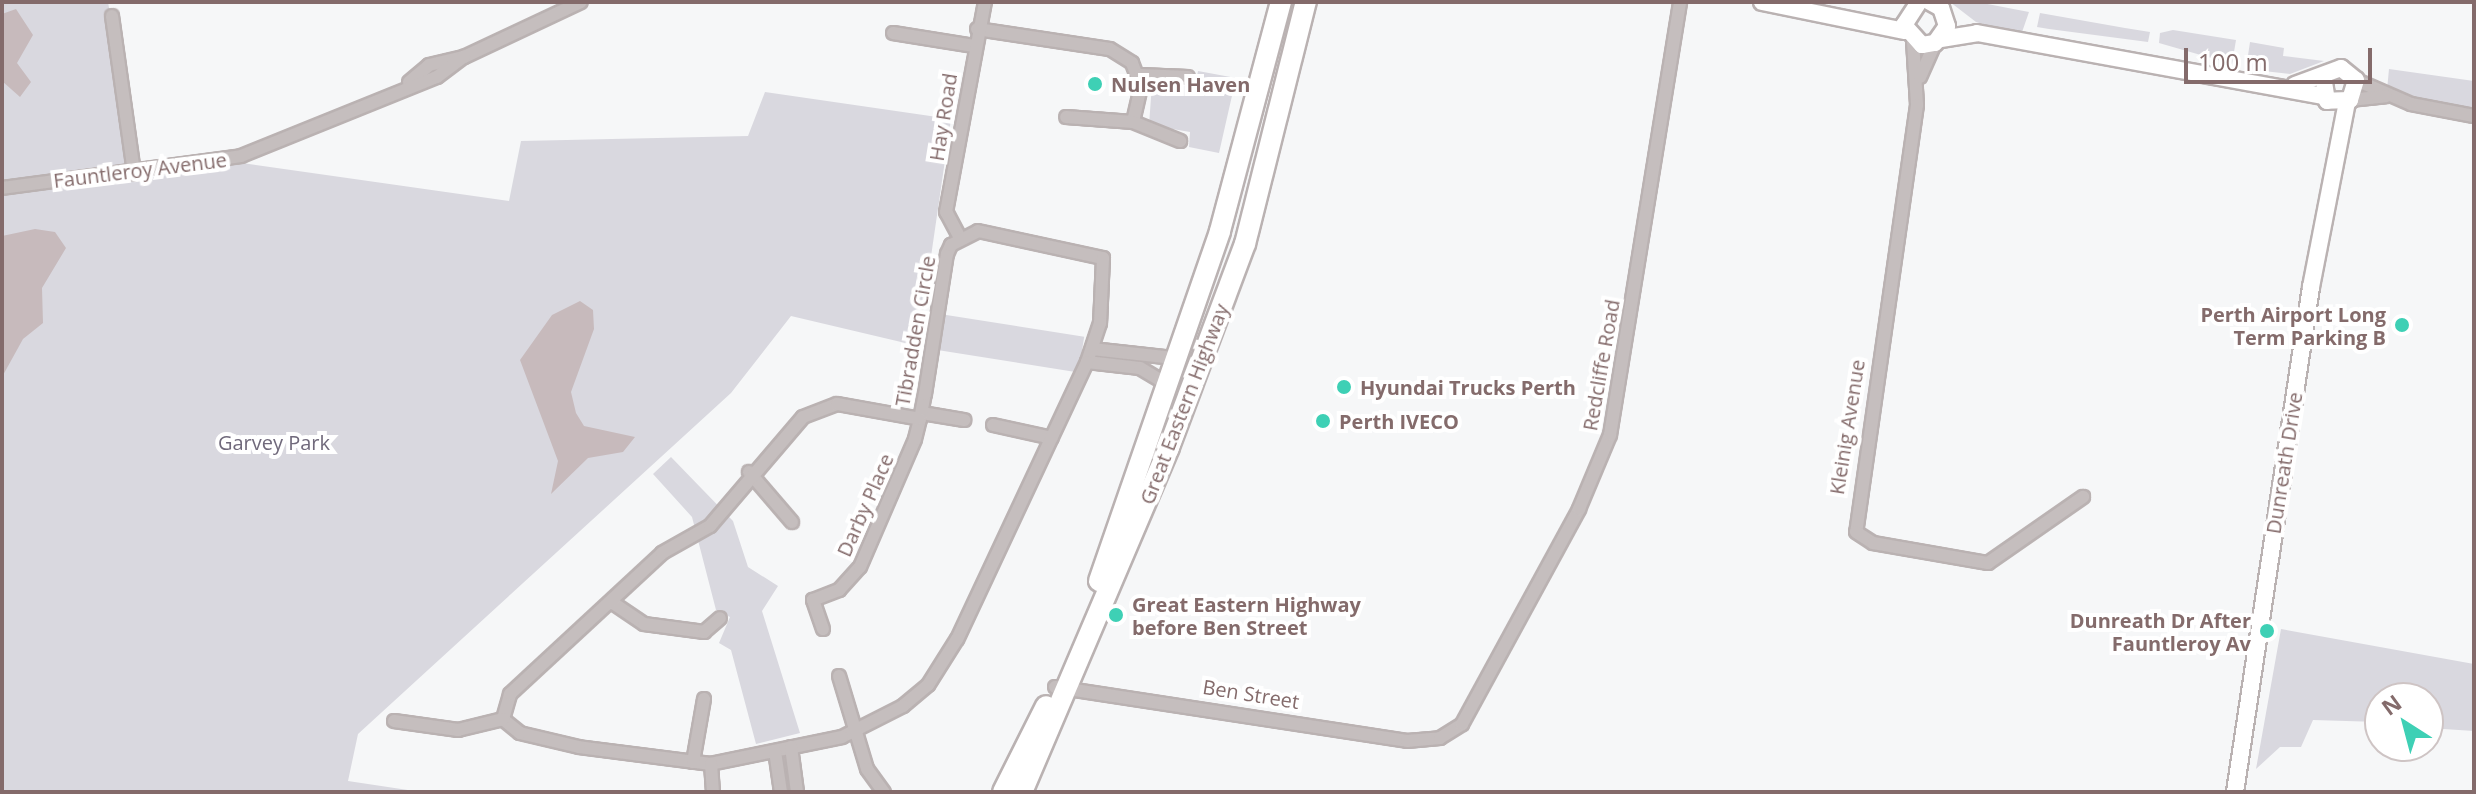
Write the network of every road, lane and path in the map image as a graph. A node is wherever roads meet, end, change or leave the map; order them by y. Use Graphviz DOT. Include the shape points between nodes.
graph roads {
  1 [pos="581,2"];
  2 [pos="985,2"];
  3 [pos="1281,2"];
  4 [pos="1306,2"];
  5 [pos="1680,2"];
  6 [pos="1762,2"];
  7 [pos="1916,4"];
  8 [pos="1939,7"];
  9 [pos="112,16"];
  10 [pos="1869,19"];
  11 [pos="977,29"];
  12 [pos="893,33"];
  13 [pos="1977,33"];
  14 [pos="1909,36"];
  15 [pos="1938,41"];
  16 [pos="974,46"];
  17 [pos="1140,75"];
  18 [pos="2323,76"];
  19 [pos="1188,77"];
  20 [pos="1920,77"];
  21 [pos="2356,80"];
  22 [pos="2295,85"];
  23 [pos="2386,96"];
  24 [pos="2325,98"];
  25 [pos="2348,101"];
  26 [pos="2474,116"];
  27 [pos="1066,117"];
  28 [pos="1133,122"];
  29 [pos="2337,135"];
  30 [pos="1180,141"];
  31 [pos="134,173"];
  32 [pos="2,188"];
  33 [pos="959,236"];
  34 [pos="1090,355"];
  35 [pos="1174,358"];
  36 [pos="1165,383"];
  37 [pos="921,416"];
  38 [pos="964,420"];
  39 [pos="993,425"];
  40 [pos="1052,438"];
  41 [pos="749,472"];
  42 [pos="2083,497"];
  43 [pos="792,522"];
  44 [pos="613,603"];
  45 [pos="720,618"];
  46 [pos="823,629"];
  47 [pos="839,676"];
  48 [pos="1062,687"];
  49 [pos="704,699"];
  50 [pos="503,719"];
  51 [pos="394,721"];
  52 [pos="857,731"];
  53 [pos="1440,738"];
  54 [pos="791,747"];
  55 [pos="775,751"];
  56 [pos="693,762"];
  57 [pos="711,764"];
  58 [pos="713,792"];
  59 [pos="781,792"];
  60 [pos="797,792"];
  61 [pos="883,792"];
  62 [pos="1003,792"];
  63 [pos="1022,792"];
  64 [pos="2235,792"];
  1 -- 31 [label="street, Fauntleroy Avenue" via="464,57 429,65 407,84 241,156"];
  2 -- 11 [label="street, Hay Road"];
  3 -- 35 [label="highway, Great Eastern Highway" via="1255,114"];
  4 -- 48 [label="highway, Great Eastern Highway" via="1245,244"];
  5 -- 53 [label="street, Redcliffe Road" via="1604,455 1477,702 1462,724"];
  6 -- 10 [label="main road"];
  7 -- 10 [label="main road"];
  7 -- 14 [label="main road"];
  8 -- 13 [label="main road"];
  8 -- 15 [label="main road"];
  9 -- 31 [label="street"];
  10 -- 14 [label="main road"];
  11 -- 16 [label="street, Hay Road"];
  11 -- 17 [label="street" via="1110,49"];
  12 -- 16 [label="street"];
  13 -- 15 [label="main road"];
  13 -- 22 [label="main road"];
  14 -- 15 [label="main road"];
  14 -- 20 [label="street, Kleinig Avenue"];
  15 -- 20 [label="street, Kleinig Avenue"];
  16 -- 33 [label="street, Hay Road" via="946,212"];
  17 -- 19 [label="street"];
  17 -- 28 [label="street"];
  18 -- 21 [label="main road" via="2341,68"];
  18 -- 22 [label="main road"];
  18 -- 24 [label="main road"];
  20 -- 42 [label="street, Kleinig Avenue" via="1856,532 1873,543 1988,563"];
  21 -- 23 [label="street"];
  21 -- 25 [label="main road"];
  22 -- 24 [label="main road"];
  23 -- 25 [label="street"];
  23 -- 26 [label="street"];
  24 -- 25 [label="main road"];
  24 -- 29 [label="main road, Dunreath Drive"];
  25 -- 29 [label="main road, Dunreath Drive"];
  27 -- 28 [label="street"];
  28 -- 30 [label="street"];
  29 -- 64 [label="main road, Dunreath Drive"];
  31 -- 32 [label="street, Fauntleroy Avenue"];
  33 -- 34 [label="street, Tibradden Circle" via="978,231 1103,258 1108,270"];
  33 -- 37 [label="street, Tibradden Circle" via="947,254"];
  34 -- 35 [label="street"];
  34 -- 36 [label="street" via="1140,368"];
  34 -- 40 [label="street, Tibradden Circle"];
  35 -- 36 [label="highway, Great Eastern Highway"];
  36 -- 48 [label="highway, Great Eastern Highway"];
  37 -- 38 [label="street"];
  37 -- 41 [label="street, Tibradden Circle" via="818,407"];
  37 -- 46 [label="street, Darby Place" via="860,567 839,590 813,600"];
  39 -- 40 [label="street"];
  40 -- 52 [label="street, Tibradden Circle" via="957,639 928,685"];
  41 -- 43 [label="street"];
  41 -- 44 [label="street, Tibradden Circle" via="710,526 662,553"];
  44 -- 45 [label="street" via="626,616 659,626 704,632"];
  44 -- 50 [label="street, Tibradden Circle" via="510,694"];
  47 -- 52 [label="street"];
  48 -- 53 [label="street, Ben Street" via="1407,741"];
  48 -- 62 [label="highway, Great Eastern Highway"];
  48 -- 63 [label="highway, Great Eastern Highway"];
  49 -- 56 [label="street"];
  50 -- 51 [label="street" via="458,730"];
  50 -- 56 [label="street, Tibradden Circle" via="520,733 579,747"];
  52 -- 54 [label="street, Tibradden Circle"];
  52 -- 61 [label="street" via="867,769"];
  54 -- 55 [label="street, Tibradden Circle"];
  54 -- 60 [label="street"];
  55 -- 57 [label="street, Tibradden Circle"];
  55 -- 59 [label="street"];
  56 -- 57 [label="street, Tibradden Circle"];
  57 -- 58 [label="street"];
}
